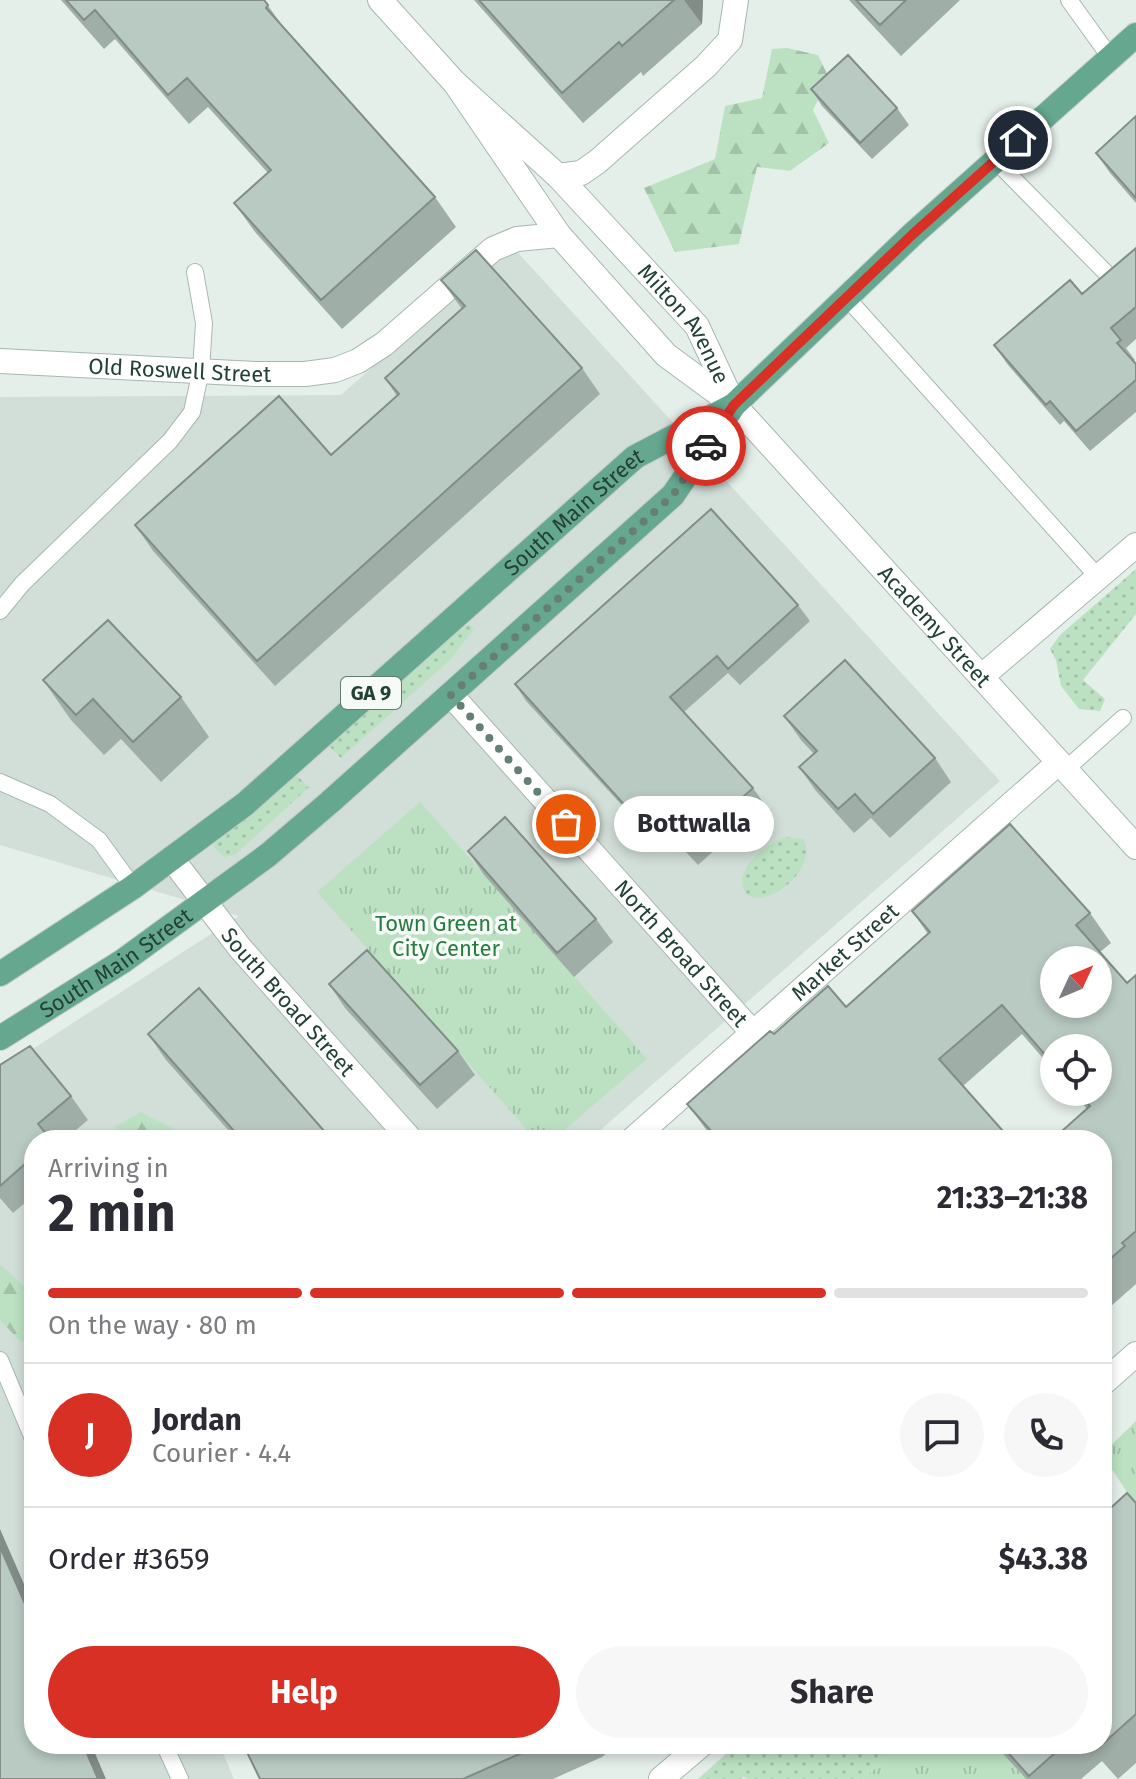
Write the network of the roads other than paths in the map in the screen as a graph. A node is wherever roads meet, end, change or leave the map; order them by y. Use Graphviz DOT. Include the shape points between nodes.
graph roads {
  1 [pos="380,0"];
  2 [pos="736,0"];
  3 [pos="1069,0"];
  4 [pos="1136,35"];
  5 [pos="1110,57"];
  6 [pos="455,83"];
  7 [pos="995,160"];
  8 [pos="558,176"];
  9 [pos="559,235"];
  10 [pos="195,272"];
  11 [pos="1112,279"];
  12 [pos="847,298"];
  13 [pos="0,361"];
  14 [pos="201,370"];
  15 [pos="734,405"];
  16 [pos="1136,545"];
  17 [pos="1098,577"];
  18 [pos="0,611"];
  19 [pos="981,677"];
  20 [pos="451,695"];
  21 [pos="1123,718"];
  22 [pos="1062,766"];
  23 [pos="0,782"];
  24 [pos="1136,847"];
  25 [pos="172,859"];
  26 [pos="133,887"];
  27 [pos="205,902"];
  28 [pos="0,974"];
  29 [pos="753,1033"];
  30 [pos="0,1038"];
  31 [pos="402,1130"];
  32 [pos="643,1130"];
  33 [pos="1136,1354"];
  34 [pos="0,1360"];
  35 [pos="1112,1375"];
  36 [pos="24,1417"];
  37 [pos="169,1754"];
  38 [pos="690,1754"];
  39 [pos="180,1779"];
  40 [pos="661,1779"];
  1 -- 6 [label="street, Milton Avenue"];
  2 -- 8 [label="street" via="730,40 706,66 597,162 581,173"];
  3 -- 5 [label="lane"];
  4 -- 5 [label="main road, GA 9"];
  5 -- 7 [label="main road, GA 9"];
  6 -- 8 [label="street, Milton Avenue"];
  6 -- 9 [label="street, Milton Avenue"];
  7 -- 11 [label="lane"];
  7 -- 12 [label="main road, GA 9"];
  8 -- 15 [label="street, Milton Avenue" via="697,326"];
  9 -- 14 [label="street, Old Roswell Street" via="517,239 493,249 384,344 335,370"];
  9 -- 15 [label="street, Milton Avenue" via="666,355"];
  10 -- 14 [label="lane" via="204,323"];
  12 -- 15 [label="main road, GA 9"];
  12 -- 17 [label="lane"];
  13 -- 14 [label="street, Old Roswell Street"];
  14 -- 18 [label="lane" via="192,412 170,441"];
  15 -- 19 [label="street, Academy Street"];
  15 -- 20 [label="main road, South Main Street / GA 9" via="673,495"];
  15 -- 25 [label="main road, South Main Street / GA 9" via="635,457 276,777"];
  16 -- 17 [label="street"];
  17 -- 19 [label="street"];
  19 -- 22 [label="street, Academy Street"];
  20 -- 27 [label="main road, South Main Street / GA 9" via="268,855"];
  20 -- 29 [label="street, North Broad Street"];
  21 -- 22 [label="lane"];
  22 -- 24 [label="street, Academy Street"];
  22 -- 29 [label="street, Market Street"];
  23 -- 26 [label="lane" via="50,804 99,840"];
  25 -- 26 [label="main road, South Main Street / GA 9"];
  25 -- 27 [label="street, South Broad Street"];
  26 -- 28 [label="main road, South Main Street / GA 9"];
  27 -- 30 [label="main road, South Main Street / GA 9"];
  27 -- 31 [label="street, South Broad Street"];
  29 -- 32 [label="street, Market Street"];
  33 -- 35 [label="street"];
  34 -- 36 [label="lane"];
  37 -- 39 [label="lane"];
  38 -- 40 [label="street"];
}
